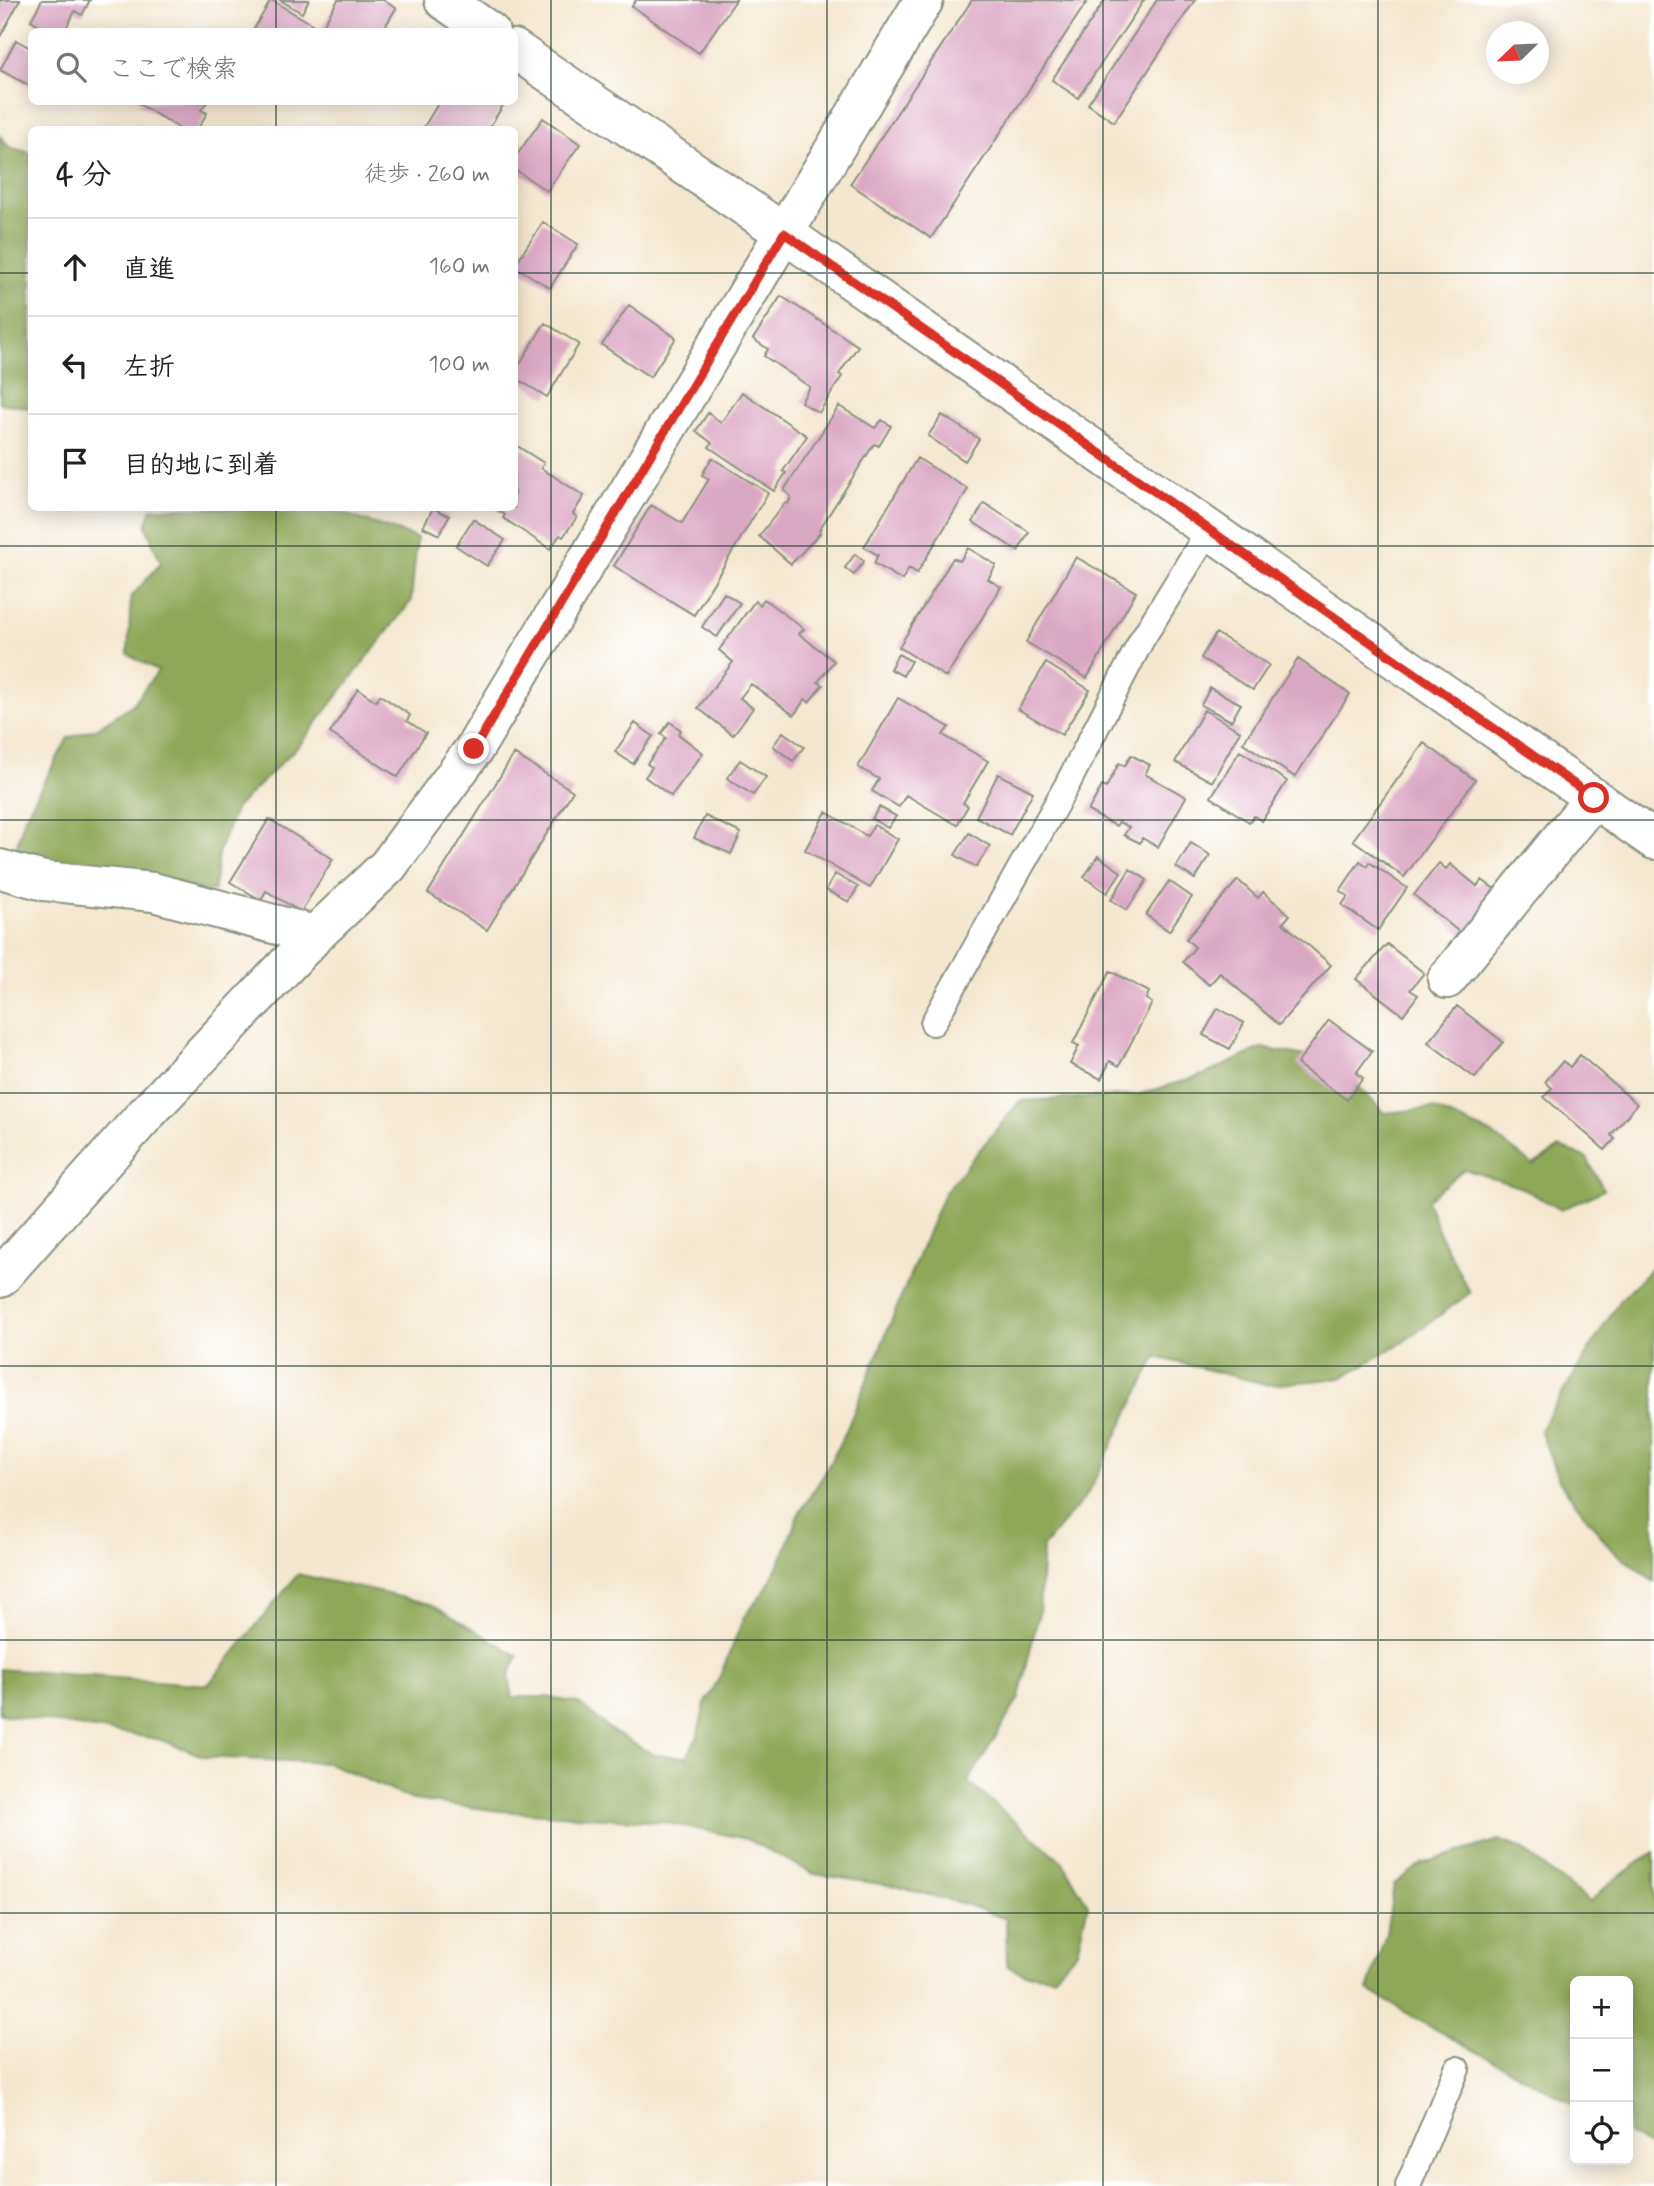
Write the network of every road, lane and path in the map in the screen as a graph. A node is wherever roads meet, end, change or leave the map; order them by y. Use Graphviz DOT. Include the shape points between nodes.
graph roads {
  1 [pos="444,0"];
  2 [pos="924,0"];
  3 [pos="483,28"];
  4 [pos="518,52"];
  5 [pos="784,233"];
  6 [pos="1209,530"];
  7 [pos="1594,798"];
  8 [pos="1654,840"];
  9 [pos="0,869"];
  10 [pos="315,935"];
  11 [pos="1447,979"];
  12 [pos="933,1023"];
  13 [pos="0,1278"];
  14 [pos="1457,2069"];
  15 [pos="1408,2186"];
  1 -- 3 [label="street"];
  2 -- 5 [label="street"];
  4 -- 5 [label="street"];
  5 -- 6 [label="street"];
  5 -- 10 [label="street" via="474,749 388,866"];
  6 -- 7 [label="street"];
  6 -- 12 [label="lane" via="1141,641 1067,785"];
  7 -- 8 [label="street"];
  7 -- 11 [label="street"];
  9 -- 10 [label="street" via="44,881 153,892"];
  10 -- 13 [label="street"];
  14 -- 15 [label="lane"];
}
